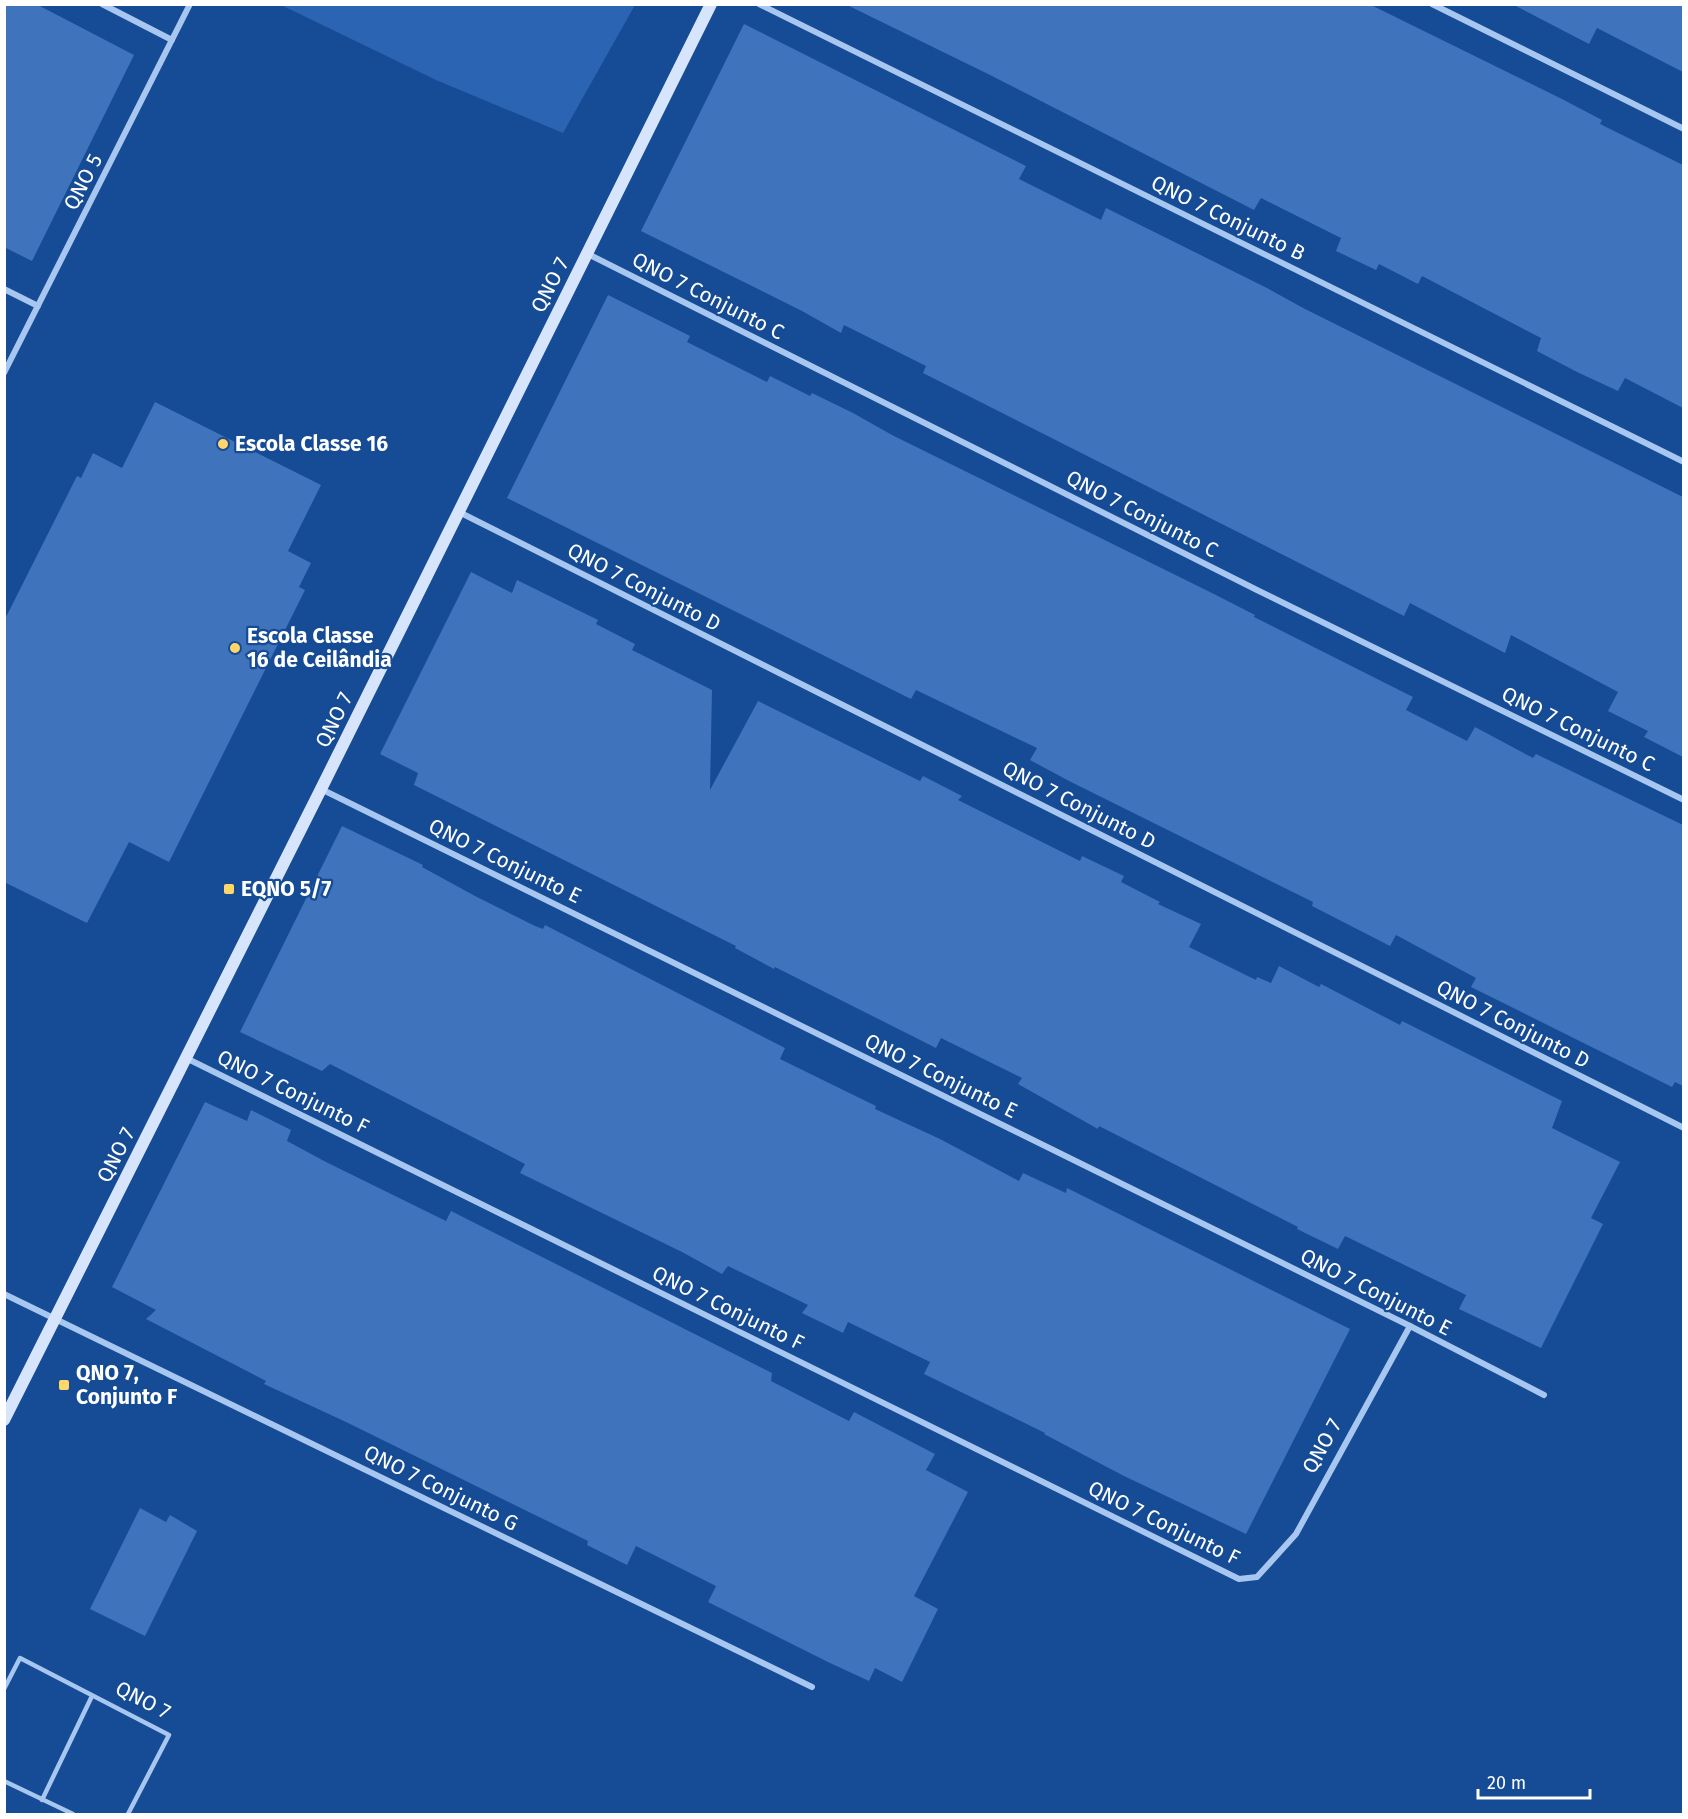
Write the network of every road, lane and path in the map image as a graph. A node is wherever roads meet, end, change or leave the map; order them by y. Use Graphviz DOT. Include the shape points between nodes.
graph roads {
  1 [pos="102,4"];
  2 [pos="190,4"];
  3 [pos="711,4"];
  4 [pos="759,4"];
  5 [pos="1432,4"];
  6 [pos="172,40"];
  7 [pos="1683,129"];
  8 [pos="588,254"];
  9 [pos="4,290"];
  10 [pos="38,306"];
  11 [pos="4,373"];
  12 [pos="1683,462"];
  13 [pos="459,512"];
  14 [pos="321,789"];
  15 [pos="1683,800"];
  16 [pos="186,1058"];
  17 [pos="1683,1128"];
  18 [pos="4,1294"];
  19 [pos="55,1319"];
  20 [pos="1410,1326"];
  21 [pos="1544,1395"];
  22 [pos="4,1420"];
  23 [pos="1257,1577"];
  24 [pos="812,1687"];
  25 [pos="4,1689"];
  26 [pos="92,1696"];
  27 [pos="4,1781"];
  28 [pos="42,1800"];
  29 [pos="73,1815"];
  30 [pos="128,1815"];
  1 -- 6 [label="street"];
  2 -- 6 [label="street, QNO 5"];
  3 -- 8 [label="main road, QNO 7"];
  4 -- 12 [label="street, QNO 7 Conjunto B"];
  5 -- 7 [label="street"];
  6 -- 10 [label="street, QNO 5"];
  8 -- 13 [label="main road, QNO 7"];
  8 -- 15 [label="street, QNO 7 Conjunto C"];
  9 -- 10 [label="street"];
  10 -- 11 [label="street, QNO 5"];
  13 -- 14 [label="main road, QNO 7"];
  13 -- 17 [label="street, QNO 7 Conjunto D"];
  14 -- 16 [label="main road, QNO 7"];
  14 -- 20 [label="street, QNO 7 Conjunto E"];
  16 -- 19 [label="main road, QNO 7"];
  16 -- 23 [label="street, QNO 7 Conjunto F" via="1239,1579"];
  18 -- 19 [label="street"];
  19 -- 22 [label="main road, QNO 7"];
  19 -- 24 [label="street, QNO 7 Conjunto G"];
  20 -- 21 [label="street, QNO 7 Conjunto E"];
  20 -- 23 [label="street, QNO 7" via="1296,1533"];
  25 -- 26 [label="lane, QNO 7" via="20,1658"];
  26 -- 28 [label="lane"];
  26 -- 30 [label="lane, QNO 7" via="169,1734"];
  27 -- 28 [label="lane"];
  28 -- 29 [label="lane"];
}
